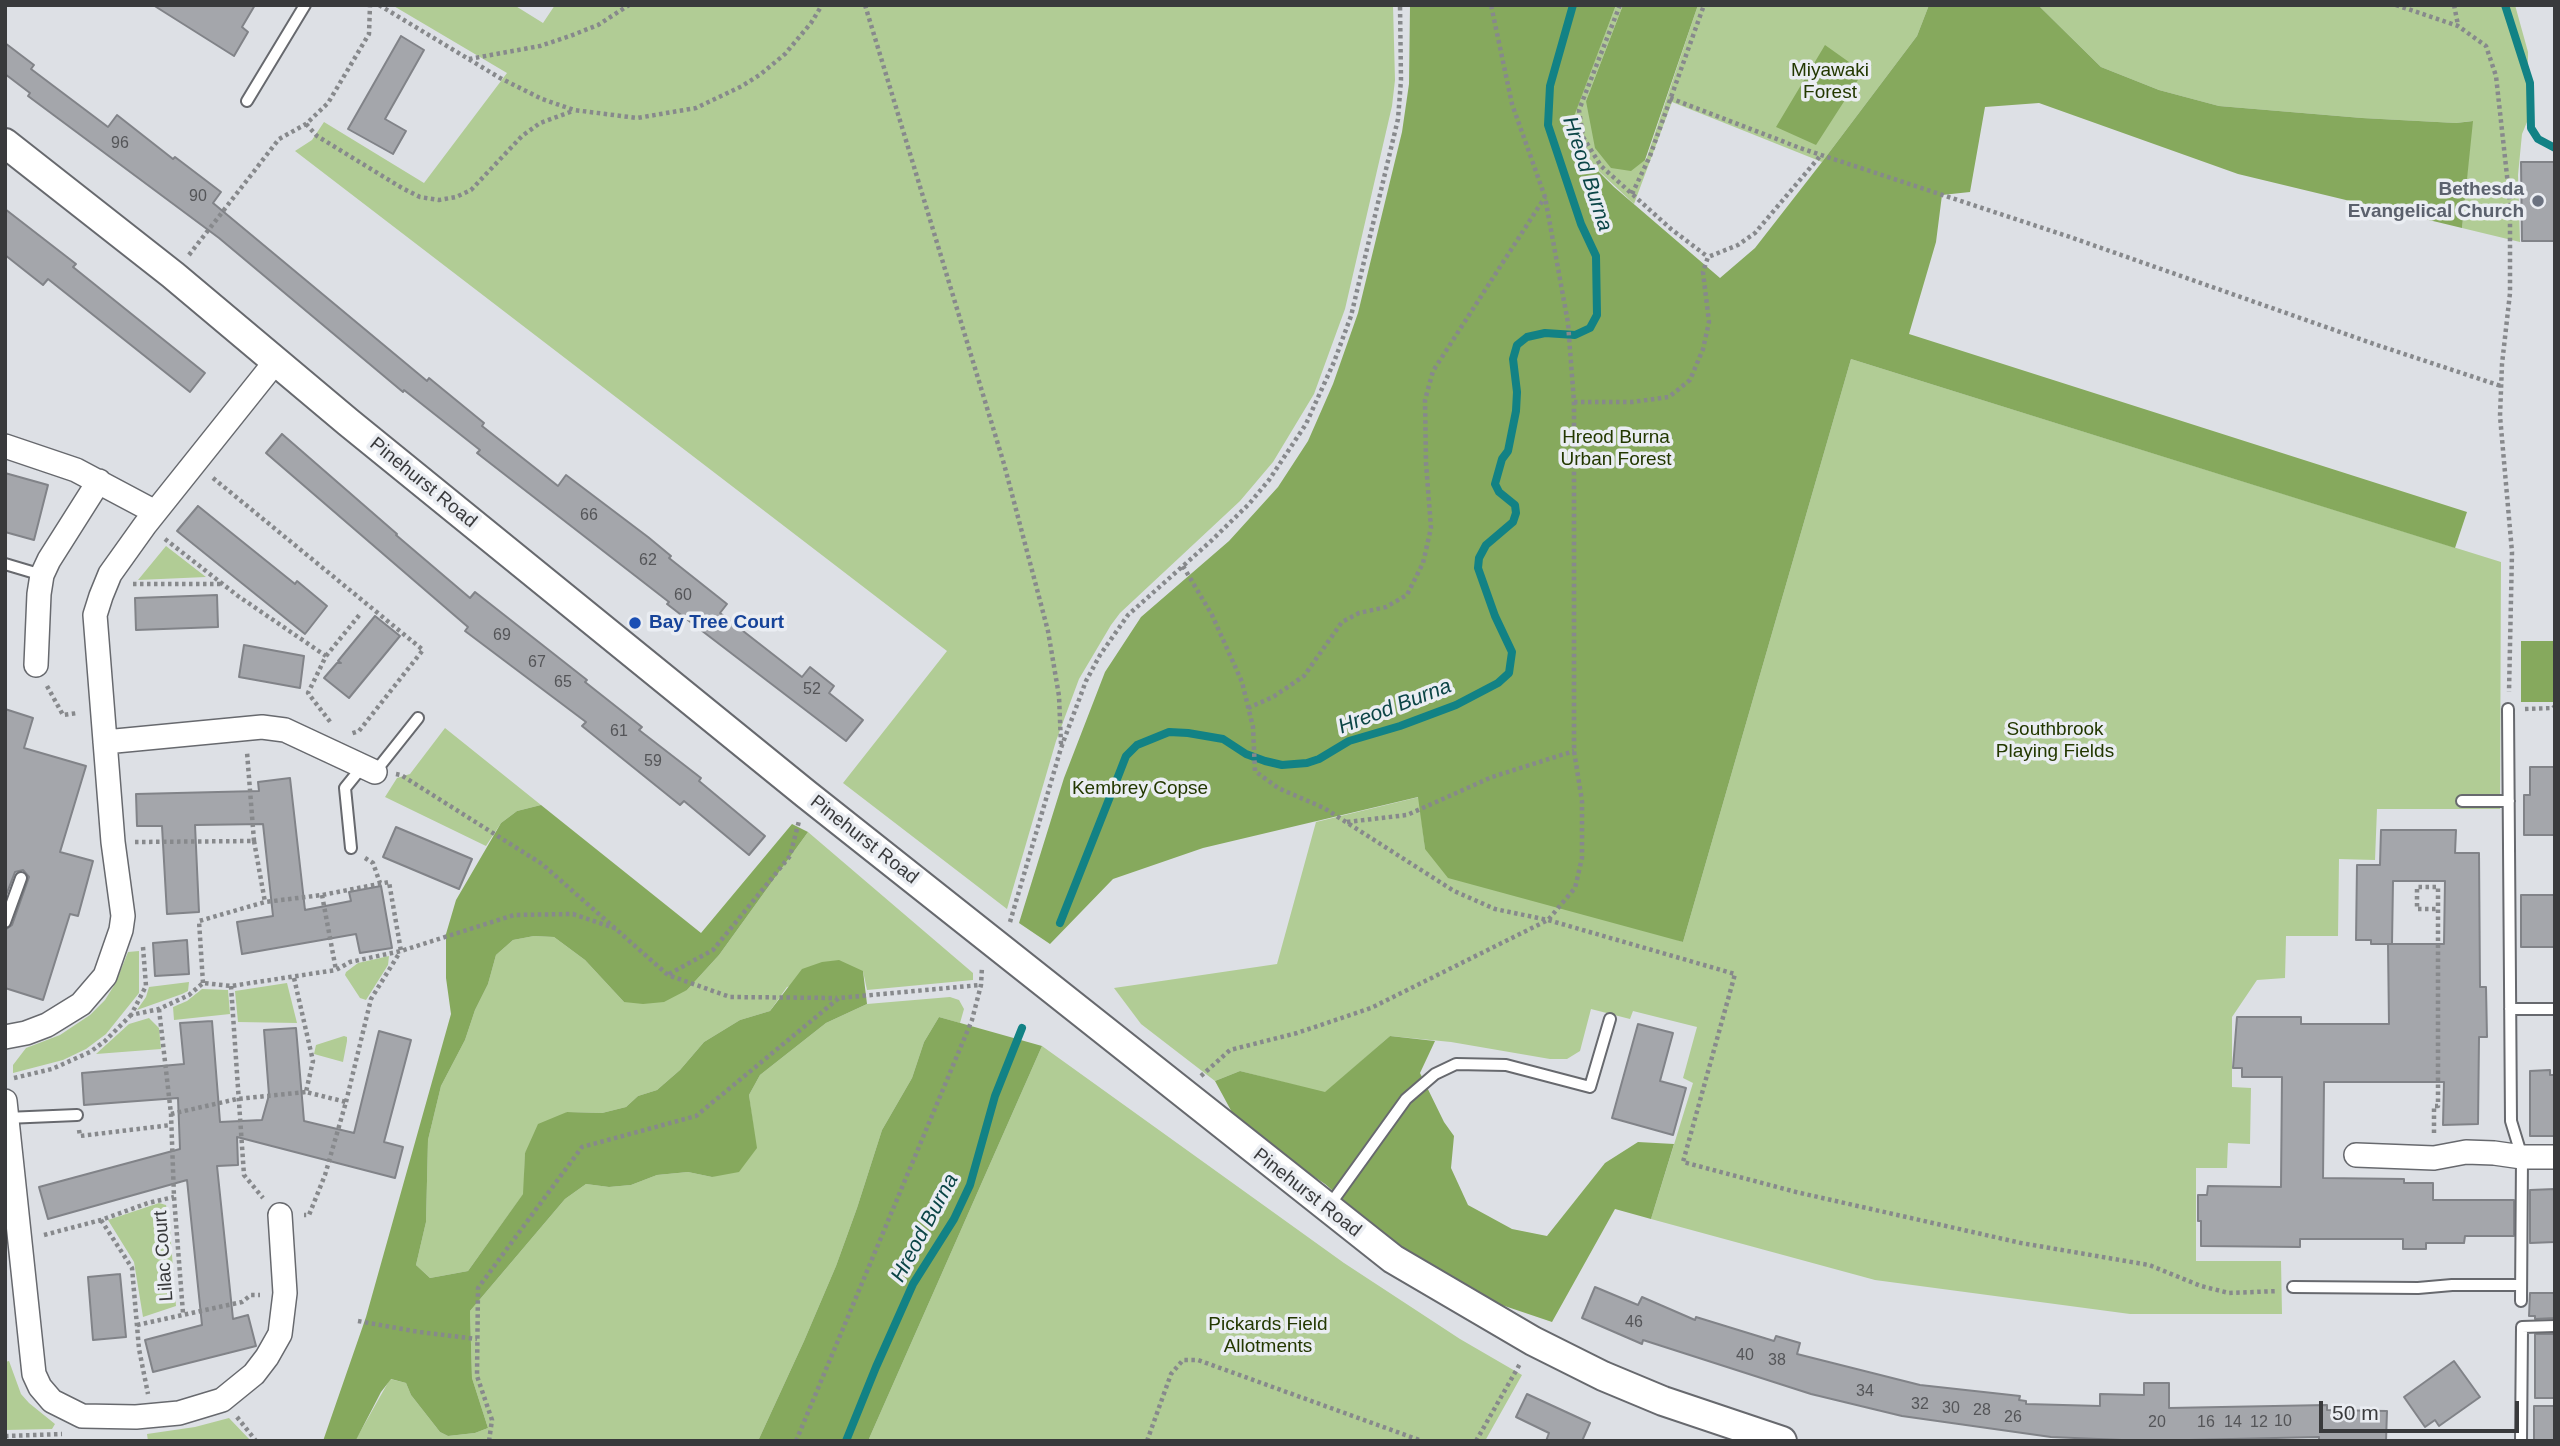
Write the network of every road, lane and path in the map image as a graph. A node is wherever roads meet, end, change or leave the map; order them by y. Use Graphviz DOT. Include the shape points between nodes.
graph roads {
  1 [pos="305,5"];
  2 [pos="370,5"];
  3 [pos="379,5"];
  4 [pos="629,5"];
  5 [pos="822,5"];
  6 [pos="865,5"];
  7 [pos="1400,5"];
  8 [pos="1491,5"];
  9 [pos="1620,5"];
  10 [pos="1703,5"];
  11 [pos="2396,5"];
  12 [pos="2454,5"];
  13 [pos="2458,26"];
  14 [pos="469,59"];
  15 [pos="1671,98"];
  16 [pos="247,101"];
  17 [pos="574,110"];
  18 [pos="306,124"];
  19 [pos="5,143"];
  20 [pos="1821,155"];
  21 [pos="1632,194"];
  22 [pos="1545,197"];
  23 [pos="1708,257"];
  24 [pos="173,275"];
  25 [pos="276,361"];
  26 [pos="2501,386"];
  27 [pos="1574,402"];
  28 [pos="5,446"];
  29 [pos="195,463"];
  30 [pos="99,481"];
  31 [pos="150,519"];
  32 [pos="5,564"];
  33 [pos="1184,566"];
  34 [pos="110,574"];
  35 [pos="42,575"];
  36 [pos="223,584"];
  37 [pos="362,613"];
  38 [pos="326,656"];
  39 [pos="36,665"];
  40 [pos="2555,706"];
  41 [pos="1248,708"];
  42 [pos="2508,709"];
  43 [pos="102,711"];
  44 [pos="418,718"];
  45 [pos="245,729"];
  46 [pos="333,741"];
  47 [pos="105,742"];
  48 [pos="1061,748"];
  49 [pos="1574,751"];
  50 [pos="368,770"];
  51 [pos="806,793"];
  52 [pos="2462,801"];
  53 [pos="2509,802"];
  54 [pos="1346,822"];
  55 [pos="254,841"];
  56 [pos="113,842"];
  57 [pos="351,848"];
  58 [pos="21,878"];
  59 [pos="380,883"];
  60 [pos="322,895"];
  61 [pos="265,902"];
  62 [pos="2438,909"];
  63 [pos="1548,920"];
  64 [pos="5,922"];
  65 [pos="617,929"];
  66 [pos="142,937"];
  67 [pos="996,943"];
  68 [pos="401,951"];
  69 [pos="336,970"];
  70 [pos="668,975"];
  71 [pos="294,978"];
  72 [pos="203,983"];
  73 [pos="981,985"];
  74 [pos="231,986"];
  75 [pos="839,998"];
  76 [pos="159,1009"];
  77 [pos="2511,1009"];
  78 [pos="2555,1009"];
  79 [pos="131,1015"];
  80 [pos="1610,1018"];
  81 [pos="5,1037"];
  82 [pos="5,1080"];
  83 [pos="306,1092"];
  84 [pos="1183,1094"];
  85 [pos="237,1099"];
  86 [pos="346,1102"];
  87 [pos="6,1109"];
  88 [pos="171,1114"];
  89 [pos="77,1115"];
  90 [pos="171,1125"];
  91 [pos="2356,1154"];
  92 [pos="2522,1157"];
  93 [pos="2555,1157"];
  94 [pos="2434,1158"];
  95 [pos="174,1197"];
  96 [pos="1328,1209"];
  97 [pos="280,1215"];
  98 [pos="101,1220"];
  99 [pos="20,1241"];
  100 [pos="2521,1285"];
  101 [pos="2293,1287"];
  102 [pos="285,1293"];
  103 [pos="2521,1301"];
  104 [pos="183,1313"];
  105 [pos="358,1321"];
  106 [pos="136,1325"];
  107 [pos="2555,1326"];
  108 [pos="477,1339"];
  109 [pos="1533,1341"];
  110 [pos="82,1416"];
  111 [pos="151,1416"];
  112 [pos="5,1436"];
  113 [pos="489,1441"];
  114 [pos="796,1441"];
  115 [pos="1147,1441"];
  116 [pos="1422,1441"];
  117 [pos="1476,1441"];
  118 [pos="1782,1441"];
  119 [pos="2521,1441"];
  1 -- 16 [label="lane"];
  2 -- 18 [label="path" via="369,34 328,103"];
  3 -- 14 [label="path"];
  4 -- 14 [label="path" via="570,36"];
  5 -- 17 [label="path" via="772,66 696,108 636,118"];
  6 -- 48 [label="path" via="1004,464 1048,631 1059,696"];
  7 -- 33 [label="path" via="1398,119 1339,351 1306,424 1284,459 1249,504"];
  8 -- 22 [label="path" via="1512,104"];
  9 -- 21 [label="path" via="1579,110 1583,137 1601,166"];
  10 -- 15 [label="path"];
  11 -- 13 [label="path"];
  12 -- 13 [label="path"];
  13 -- 26 [label="path" via="2486,46 2496,76 2510,203 2510,293"];
  14 -- 17 [label="path" via="523,90"];
  15 -- 20 [label="path"];
  15 -- 21 [label="path"];
  17 -- 18 [label="path" via="540,123 522,136 471,190 439,200 402,188 317,136"];
  18 -- 24 [label="path" via="279,139"];
  19 -- 24 [label="street, Pinehurst Road"];
  20 -- 23 [label="path" via="1755,233"];
  20 -- 26 [label="path"];
  21 -- 23 [label="path"];
  22 -- 27 [label="path" via="1568,323"];
  22 -- 41 [label="path" via="1433,371 1425,400 1431,528 1423,563 1407,595 1342,622 1304,676"];
  23 -- 27 [label="path" via="1703,272 1709,321 1689,380 1669,397"];
  24 -- 25 [label="street, Pinehurst Road"];
  25 -- 29 [label="street"];
  25 -- 51 [label="street, Pinehurst Road"];
  26 -- 42 [label="path" via="2512,552"];
  27 -- 49 [label="path"];
  28 -- 30 [label="street"];
  29 -- 31 [label="street"];
  29 -- 46 [label="path" via="423,650 359,731"];
  30 -- 31 [label="street"];
  30 -- 35 [label="street"];
  31 -- 34 [label="street"];
  31 -- 36 [label="path"];
  32 -- 35 [label="lane"];
  33 -- 41 [label="path" via="1242,682"];
  33 -- 48 [label="path" via="1128,615 1111,638 1086,681"];
  34 -- 36 [label="path" via="131,584"];
  34 -- 43 [label="street" via="95,615"];
  35 -- 39 [label="street"];
  36 -- 38 [label="path"];
  37 -- 38 [label="path"];
  38 -- 46 [label="path" via="308,693"];
  39 -- 43 [label="path" via="64,715"];
  40 -- 42 [label="path"];
  41 -- 54 [label="path" via="1255,771 1278,788"];
  42 -- 53 [label="lane"];
  43 -- 47 [label="street"];
  44 -- 50 [label="lane"];
  45 -- 46 [label="street" via="285,730"];
  45 -- 47 [label="street"];
  45 -- 55 [label="path"];
  46 -- 50 [label="street"];
  47 -- 56 [label="street"];
  48 -- 67 [label="path" via="1008,928"];
  49 -- 54 [label="path" via="1492,777 1408,815"];
  49 -- 63 [label="path" via="1582,801 1582,858 1575,888"];
  50 -- 57 [label="lane" via="345,788"];
  50 -- 65 [label="path" via="401,775 542,864"];
  51 -- 67 [label="street, Pinehurst Road"];
  51 -- 70 [label="path" via="790,856 713,950"];
  52 -- 53 [label="lane"];
  53 -- 77 [label="lane"];
  54 -- 63 [label="path" via="1454,891 1495,909"];
  55 -- 56 [label="path"];
  55 -- 61 [label="path"];
  56 -- 81 [label="street" via="123,916 105,976 94,992 65,1015"];
  57 -- 59 [label="path" via="373,863"];
  58 -- 64 [label="lane"];
  59 -- 60 [label="path"];
  59 -- 68 [label="path" via="389,882"];
  60 -- 61 [label="path"];
  60 -- 69 [label="path"];
  61 -- 72 [label="path" via="199,921"];
  62 -- 62 [label="path" via="2438,887 2417,887 2417,909"];
  62 -- 94 [label="path"];
  63 -- 84 [label="path" via="1371,1008 1230,1050"];
  63 -- 101 [label="path" via="1735,974 1683,1162 2021,1243 2149,1265 2229,1293"];
  65 -- 68 [label="path" via="573,914 514,915"];
  65 -- 70 [label="path"];
  66 -- 79 [label="path" via="146,986"];
  67 -- 73 [label="path" via="982,959"];
  67 -- 84 [label="street, Pinehurst Road"];
  68 -- 69 [label="path" via="350,962"];
  68 -- 86 [label="path" via="371,999"];
  69 -- 71 [label="path"];
  70 -- 75 [label="path" via="730,998"];
  71 -- 74 [label="path"];
  71 -- 83 [label="path" via="313,1061"];
  72 -- 74 [label="path"];
  72 -- 76 [label="path"];
  73 -- 75 [label="path"];
  73 -- 114 [label="path" via="972,1020"];
  74 -- 85 [label="path"];
  75 -- 108 [label="path" via="696,1116 582,1147 478,1288"];
  76 -- 79 [label="path"];
  76 -- 88 [label="path, Lilac Court"];
  77 -- 78 [label="lane"];
  77 -- 92 [label="lane" via="2511,1121"];
  79 -- 82 [label="path" via="90,1052 52,1069"];
  80 -- 96 [label="lane" via="1590,1087 1506,1065 1456,1064 1436,1074 1406,1099"];
  83 -- 85 [label="path"];
  83 -- 86 [label="path"];
  84 -- 96 [label="street, Pinehurst Road"];
  85 -- 88 [label="path"];
  85 -- 97 [label="path" via="244,1175"];
  86 -- 97 [label="path" via="309,1215"];
  87 -- 89 [label="lane"];
  87 -- 99 [label="street"];
  88 -- 90 [label="path, Lilac Court"];
  89 -- 90 [label="path" via="80,1136"];
  90 -- 95 [label="path, Lilac Court"];
  91 -- 94 [label="street" via="2384,1144 2405,1159"];
  92 -- 93 [label="street"];
  92 -- 94 [label="street" via="2466,1153"];
  92 -- 100 [label="lane"];
  95 -- 98 [label="path, Lilac Court"];
  95 -- 104 [label="path, Lilac Court"];
  96 -- 109 [label="street, Pinehurst Road" via="1392,1259"];
  97 -- 102 [label="street"];
  98 -- 99 [label="path, Lilac Court"];
  98 -- 106 [label="path, Lilac Court" via="132,1268"];
  99 -- 110 [label="street" via="33,1374 52,1401"];
  100 -- 101 [label="lane"];
  100 -- 103 [label="lane"];
  102 -- 104 [label="path, Lilac Court" via="251,1295 242,1303"];
  102 -- 111 [label="street" via="280,1334 267,1357 239,1388 202,1407"];
  104 -- 106 [label="path, Lilac Court"];
  105 -- 108 [label="path"];
  106 -- 111 [label="path, Lilac Court"];
  107 -- 119 [label="lane" via="2522,1327"];
  108 -- 113 [label="path" via="477,1376 492,1420"];
  109 -- 117 [label="path"];
  109 -- 118 [label="street, Pinehurst Road" via="1663,1401"];
  110 -- 111 [label="street"];
  110 -- 112 [label="path" via="69,1434"];
  115 -- 116 [label="path" via="1171,1374 1183,1360 1198,1360"];
}
